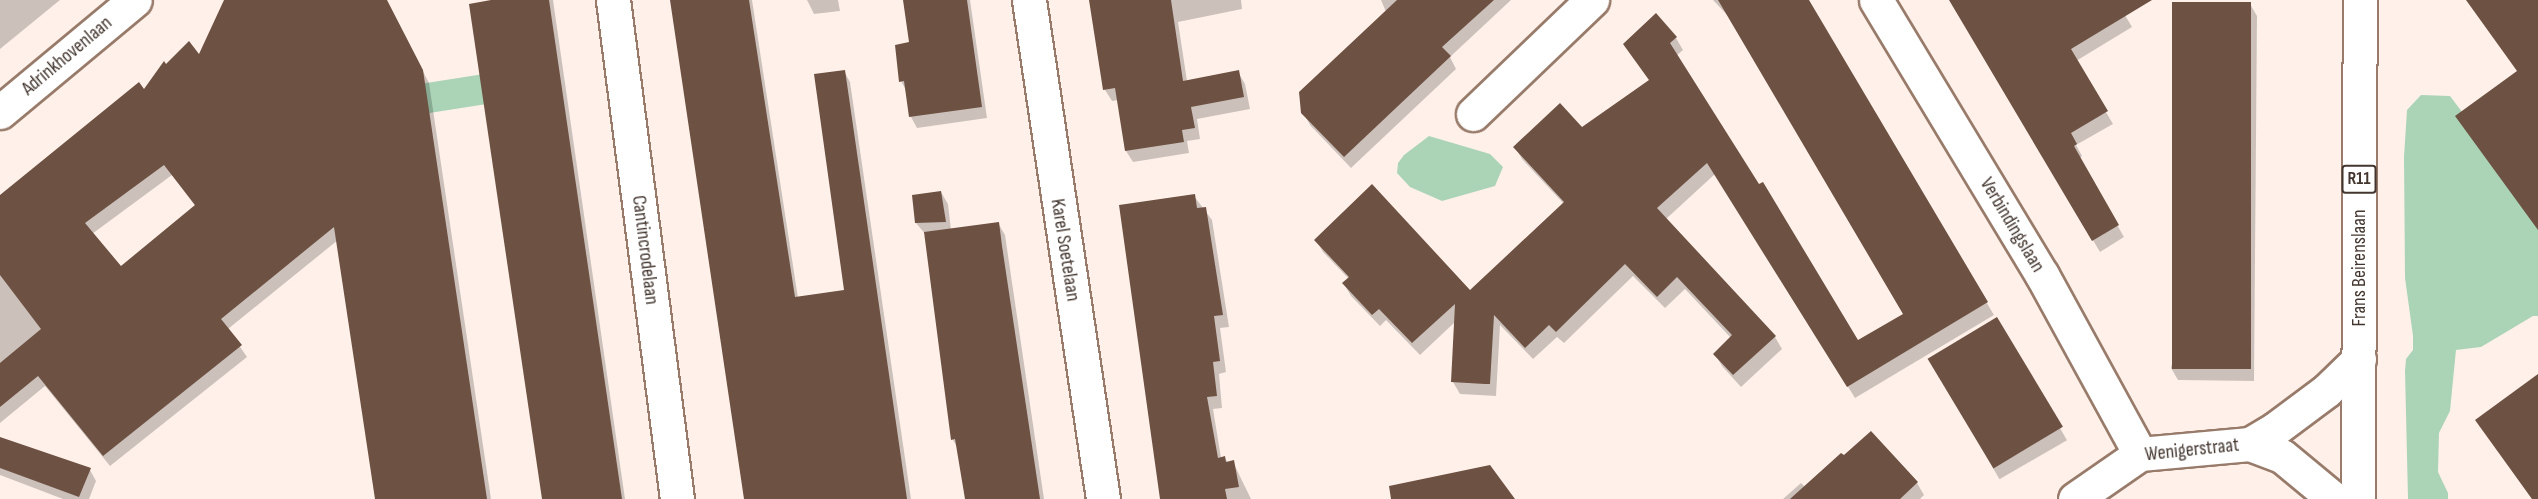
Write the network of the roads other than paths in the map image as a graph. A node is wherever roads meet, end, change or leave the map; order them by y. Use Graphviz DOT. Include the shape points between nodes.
graph roads {
  1 [pos="135,0"];
  2 [pos="613,0"];
  3 [pos="1029,0"];
  4 [pos="1592,0"];
  5 [pos="1876,0"];
  6 [pos="2360,0"];
  7 [pos="0,112"];
  8 [pos="1473,114"];
  9 [pos="2359,359"];
  10 [pos="2250,444"];
  11 [pos="2140,453"];
  12 [pos="677,499"];
  13 [pos="1103,499"];
  14 [pos="2075,499"];
  15 [pos="2334,499"];
  16 [pos="2358,499"];
  1 -- 7 [label="street, Adrinkhovenlaan"];
  2 -- 12 [label="street, Cantincrodelaan"];
  3 -- 13 [label="street, Karel Soetelaan"];
  4 -- 8 [label="street"];
  5 -- 11 [label="street, Verbindingslaan" via="2042,275"];
  6 -- 9 [label="street, Frans Beirenslaan / R11"];
  9 -- 10 [label="street, Wenigerstraat" via="2326,390"];
  9 -- 16 [label="street, Frans Beirenslaan / R11"];
  10 -- 11 [label="street, Wenigerstraat"];
  10 -- 15 [label="street, Wenigerstraat" via="2282,456"];
  11 -- 14 [label="street, Wenigerstraat"];
}
